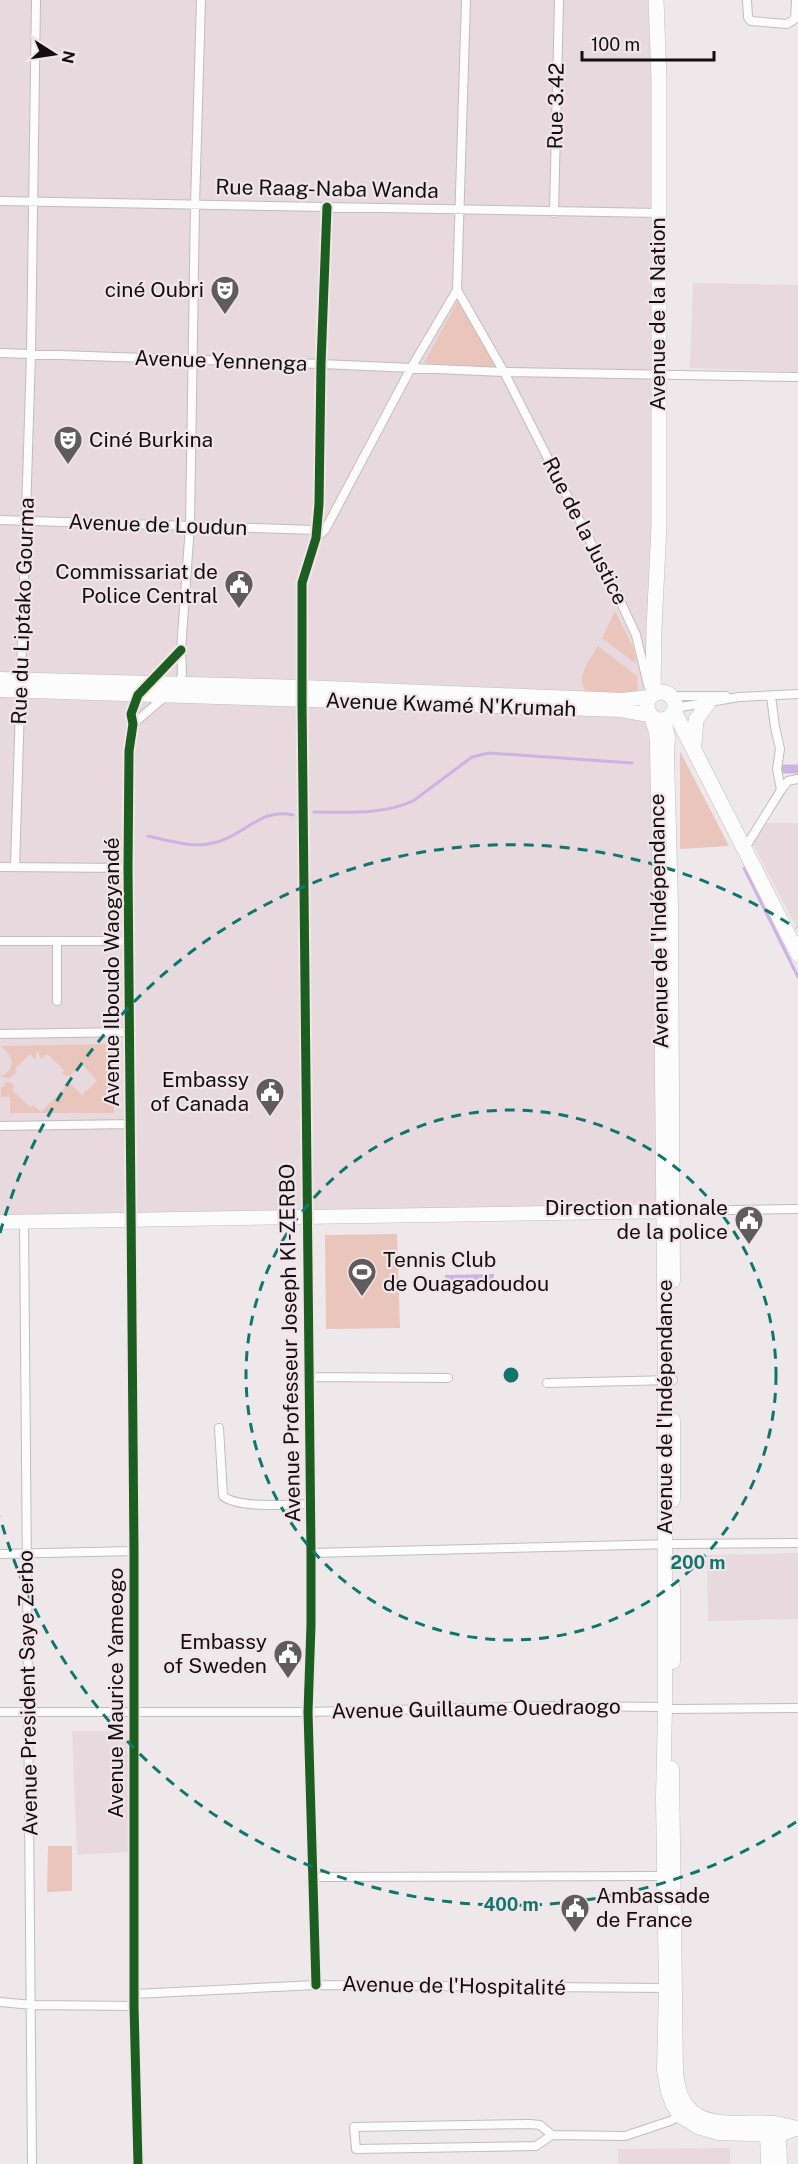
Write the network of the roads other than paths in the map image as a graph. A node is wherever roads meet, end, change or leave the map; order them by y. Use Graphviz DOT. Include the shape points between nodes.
graph roads {
  1 [pos="36,0"];
  2 [pos="201,0"];
  3 [pos="466,0"];
  4 [pos="559,0"];
  5 [pos="657,0"];
  6 [pos="747,0"];
  7 [pos="796,0"];
  8 [pos="0,201"];
  9 [pos="34,202"];
  10 [pos="195,205"];
  11 [pos="327,207"];
  12 [pos="459,210"];
  13 [pos="554,213"];
  14 [pos="658,213"];
  15 [pos="457,290"];
  16 [pos="0,353"];
  17 [pos="31,354"];
  18 [pos="192,360"];
  19 [pos="321,363"];
  20 [pos="411,368"];
  21 [pos="504,372"];
  22 [pos="658,374"];
  23 [pos="798,377"];
  24 [pos="0,520"];
  25 [pos="26,521"];
  26 [pos="190,526"];
  27 [pos="316,534"];
  28 [pos="181,650"];
  29 [pos="0,679"];
  30 [pos="150,682"];
  31 [pos="180,683"];
  32 [pos="20,685"];
  33 [pos="0,690"];
  34 [pos="302,694"];
  35 [pos="798,694"];
  36 [pos="138,695"];
  37 [pos="167,696"];
  38 [pos="771,696"];
  39 [pos="739,697"];
  40 [pos="708,703"];
  41 [pos="661,706"];
  42 [pos="133,724"];
  43 [pos="695,752"];
  44 [pos="798,779"];
  45 [pos="782,790"];
  46 [pos="745,848"];
  47 [pos="0,867"];
  48 [pos="15,867"];
  49 [pos="128,867"];
  50 [pos="0,940"];
  51 [pos="57,941"];
  52 [pos="129,941"];
  53 [pos="798,954"];
  54 [pos="57,1001"];
  55 [pos="130,1032"];
  56 [pos="0,1034"];
  57 [pos="131,1125"];
  58 [pos="0,1126"];
  59 [pos="798,1209"];
  60 [pos="669,1211"];
  61 [pos="306,1218"];
  62 [pos="132,1221"];
  63 [pos="0,1222"];
  64 [pos="24,1222"];
  65 [pos="308,1377"];
  66 [pos="448,1378"];
  67 [pos="669,1380"];
  68 [pos="547,1383"];
  69 [pos="219,1428"];
  70 [pos="309,1504"];
  71 [pos="798,1543"];
  72 [pos="669,1544"];
  73 [pos="134,1551"];
  74 [pos="27,1553"];
  75 [pos="311,1553"];
  76 [pos="0,1554"];
  77 [pos="668,1708"];
  78 [pos="798,1708"];
  79 [pos="135,1711"];
  80 [pos="0,1712"];
  81 [pos="29,1712"];
  82 [pos="308,1712"];
  83 [pos="664,1876"];
  84 [pos="312,1878"];
  85 [pos="316,1985"];
  86 [pos="666,1989"];
  87 [pos="134,1994"];
  88 [pos="0,2002"];
  89 [pos="32,2005"];
  90 [pos="134,2006"];
  91 [pos="684,2112"];
  92 [pos="798,2128"];
  93 [pos="771,2129"];
  94 [pos="552,2135"];
  95 [pos="33,2164"];
  96 [pos="138,2164"];
  97 [pos="768,2164"];
  98 [pos="780,2164"];
  1 -- 9 [label="street, Rue du Liptako Gourma"];
  2 -- 10 [label="street"];
  3 -- 12 [label="street"];
  4 -- 13 [label="street, Rue 3.42"];
  5 -- 14 [label="highway, Avenue de la Nation"];
  6 -- 7 [label="street" via="751,21 787,24 795,19"];
  8 -- 9 [label="street, Rue Raag-Naba Wanda"];
  9 -- 10 [label="street, Rue Raag-Naba Wanda"];
  9 -- 17 [label="street, Rue du Liptako Gourma"];
  10 -- 11 [label="street, Rue Raag-Naba Wanda"];
  10 -- 18 [label="street"];
  11 -- 12 [label="street, Rue Raag-Naba Wanda"];
  11 -- 19 [label="street"];
  12 -- 13 [label="street, Rue Raag-Naba Wanda"];
  12 -- 15 [label="street"];
  13 -- 14 [label="street, Rue Raag-Naba Wanda"];
  14 -- 22 [label="highway, Avenue de la Nation"];
  15 -- 20 [label="street"];
  15 -- 21 [label="street, Rue de la Justice"];
  16 -- 17 [label="street, Avenue Yennenga"];
  17 -- 18 [label="street, Avenue Yennenga"];
  17 -- 25 [label="street, Rue du Liptako Gourma"];
  18 -- 19 [label="street, Avenue Yennenga"];
  18 -- 26 [label="street"];
  19 -- 20 [label="street, Avenue Yennenga"];
  19 -- 27 [label="street"];
  20 -- 21 [label="street, Avenue Yennenga"];
  20 -- 27 [label="street" via="325,530"];
  21 -- 22 [label="street, Avenue Yennenga"];
  21 -- 41 [label="street, Rue de la Justice" via="636,635"];
  22 -- 23 [label="street, Avenue Yennenga"];
  22 -- 41 [label="highway, Avenue de la Nation" via="659,526 654,628"];
  24 -- 25 [label="street, Avenue de Loudun"];
  25 -- 26 [label="street, Avenue de Loudun"];
  25 -- 32 [label="street, Rue du Liptako Gourma"];
  26 -- 27 [label="street, Avenue de Loudun"];
  26 -- 28 [label="street"];
  27 -- 34 [label="street, Avenue Professeur Joseph KI-ZERBO" via="302,583"];
  28 -- 30 [label="street"];
  28 -- 31 [label="street"];
  29 -- 32 [label="main road, Avenue Kwamé N'Krumah"];
  30 -- 31 [label="main road, Avenue Kwamé N'Krumah"];
  30 -- 32 [label="main road, Avenue Kwamé N'Krumah"];
  30 -- 36 [label="street"];
  31 -- 34 [label="main road, Avenue Kwamé N'Krumah"];
  31 -- 37 [label="street"];
  32 -- 33 [label="main road, Avenue Kwamé N'Krumah"];
  32 -- 36 [label="main road, Avenue Kwamé N'Krumah"];
  32 -- 48 [label="street, Rue du Liptako Gourma"];
  34 -- 37 [label="main road, Avenue Kwamé N'Krumah"];
  34 -- 41 [label="main road, Avenue Kwamé N'Krumah" via="623,700"];
  34 -- 61 [label="street, Avenue Professeur Joseph KI-ZERBO"];
  35 -- 38 [label="street"];
  36 -- 37 [label="main road, Avenue Kwamé N'Krumah"];
  36 -- 42 [label="street, Avenue Ilboudo Waogyandé" via="131,714"];
  37 -- 42 [label="street"];
  38 -- 39 [label="street"];
  38 -- 45 [label="street"];
  39 -- 40 [label="street"];
  39 -- 41 [label="street" via="709,695"];
  40 -- 41 [label="street"];
  40 -- 43 [label="highway" via="696,720"];
  41 -- 43 [label="highway"];
  41 -- 60 [label="main road, Avenue de l'Indépendance" via="656,732 667,972"];
  42 -- 49 [label="street, Avenue Ilboudo Waogyandé" via="129,751"];
  43 -- 46 [label="highway"];
  44 -- 45 [label="street" via="788,781"];
  45 -- 46 [label="street"];
  46 -- 53 [label="highway"];
  47 -- 48 [label="street"];
  48 -- 49 [label="street"];
  49 -- 52 [label="street, Avenue Ilboudo Waogyandé"];
  50 -- 51 [label="street"];
  51 -- 52 [label="street"];
  51 -- 54 [label="street"];
  52 -- 55 [label="street, Avenue Ilboudo Waogyandé"];
  55 -- 56 [label="street"];
  55 -- 57 [label="street, Avenue Ilboudo Waogyandé"];
  57 -- 58 [label="street"];
  57 -- 62 [label="street, Avenue Ilboudo Waogyandé"];
  59 -- 60 [label="street"];
  60 -- 61 [label="main road"];
  60 -- 67 [label="main road, Avenue de l'Indépendance"];
  61 -- 62 [label="main road"];
  61 -- 65 [label="street, Avenue Professeur Joseph KI-ZERBO"];
  62 -- 64 [label="main road"];
  62 -- 73 [label="street, Avenue Maurice Yameogo"];
  63 -- 64 [label="main road"];
  64 -- 74 [label="street, Avenue President Saye Zerbo"];
  65 -- 66 [label="street"];
  65 -- 70 [label="street, Avenue Professeur Joseph KI-ZERBO"];
  67 -- 68 [label="street"];
  67 -- 72 [label="main road, Avenue de l'Indépendance"];
  69 -- 70 [label="street" via="223,1497 243,1503"];
  70 -- 75 [label="street, Avenue Professeur Joseph KI-ZERBO"];
  71 -- 72 [label="street"];
  72 -- 75 [label="street"];
  72 -- 77 [label="main road, Avenue de l'Indépendance"];
  73 -- 74 [label="street"];
  73 -- 79 [label="street, Avenue Maurice Yameogo"];
  74 -- 76 [label="street"];
  74 -- 81 [label="street, Avenue President Saye Zerbo"];
  75 -- 82 [label="street, Avenue Professeur Joseph KI-ZERBO"];
  77 -- 78 [label="street, Avenue Guillaume Ouedraogo"];
  77 -- 82 [label="street, Avenue Guillaume Ouedraogo" via="551,1706"];
  77 -- 83 [label="main road, Avenue de l'Indépendance"];
  77 -- 91 [label="main road, Avenue de l'Indépendance" via="676,2074"];
  79 -- 81 [label="street, Avenue Guillaume Ouedraogo"];
  79 -- 82 [label="street, Avenue Guillaume Ouedraogo"];
  79 -- 87 [label="street, Avenue Maurice Yameogo"];
  80 -- 81 [label="street, Avenue Guillaume Ouedraogo"];
  81 -- 89 [label="street, Avenue President Saye Zerbo"];
  82 -- 84 [label="street, Avenue Professeur Joseph KI-ZERBO"];
  83 -- 84 [label="street"];
  83 -- 86 [label="main road, Avenue de l'Indépendance"];
  84 -- 85 [label="street, Avenue Professeur Joseph KI-ZERBO"];
  85 -- 86 [label="street, Avenue de l'Hospitalité"];
  85 -- 87 [label="street, Avenue de l'Hospitalité"];
  86 -- 91 [label="main road, Avenue de l'Indépendance" via="664,2070 668,2092"];
  87 -- 90 [label="street, Avenue Maurice Yameogo"];
  88 -- 89 [label="street"];
  89 -- 90 [label="street"];
  89 -- 95 [label="street, Avenue President Saye Zerbo"];
  90 -- 96 [label="street, Avenue Maurice Yameogo"];
  91 -- 93 [label="main road"];
  91 -- 94 [label="street" via="625,2136"];
  92 -- 93 [label="main road"];
  93 -- 97 [label="main road"];
  93 -- 98 [label="main road"];
  94 -- 94 [label="street" via="540,2125 530,2124 354,2127 356,2149 536,2146"];
}
